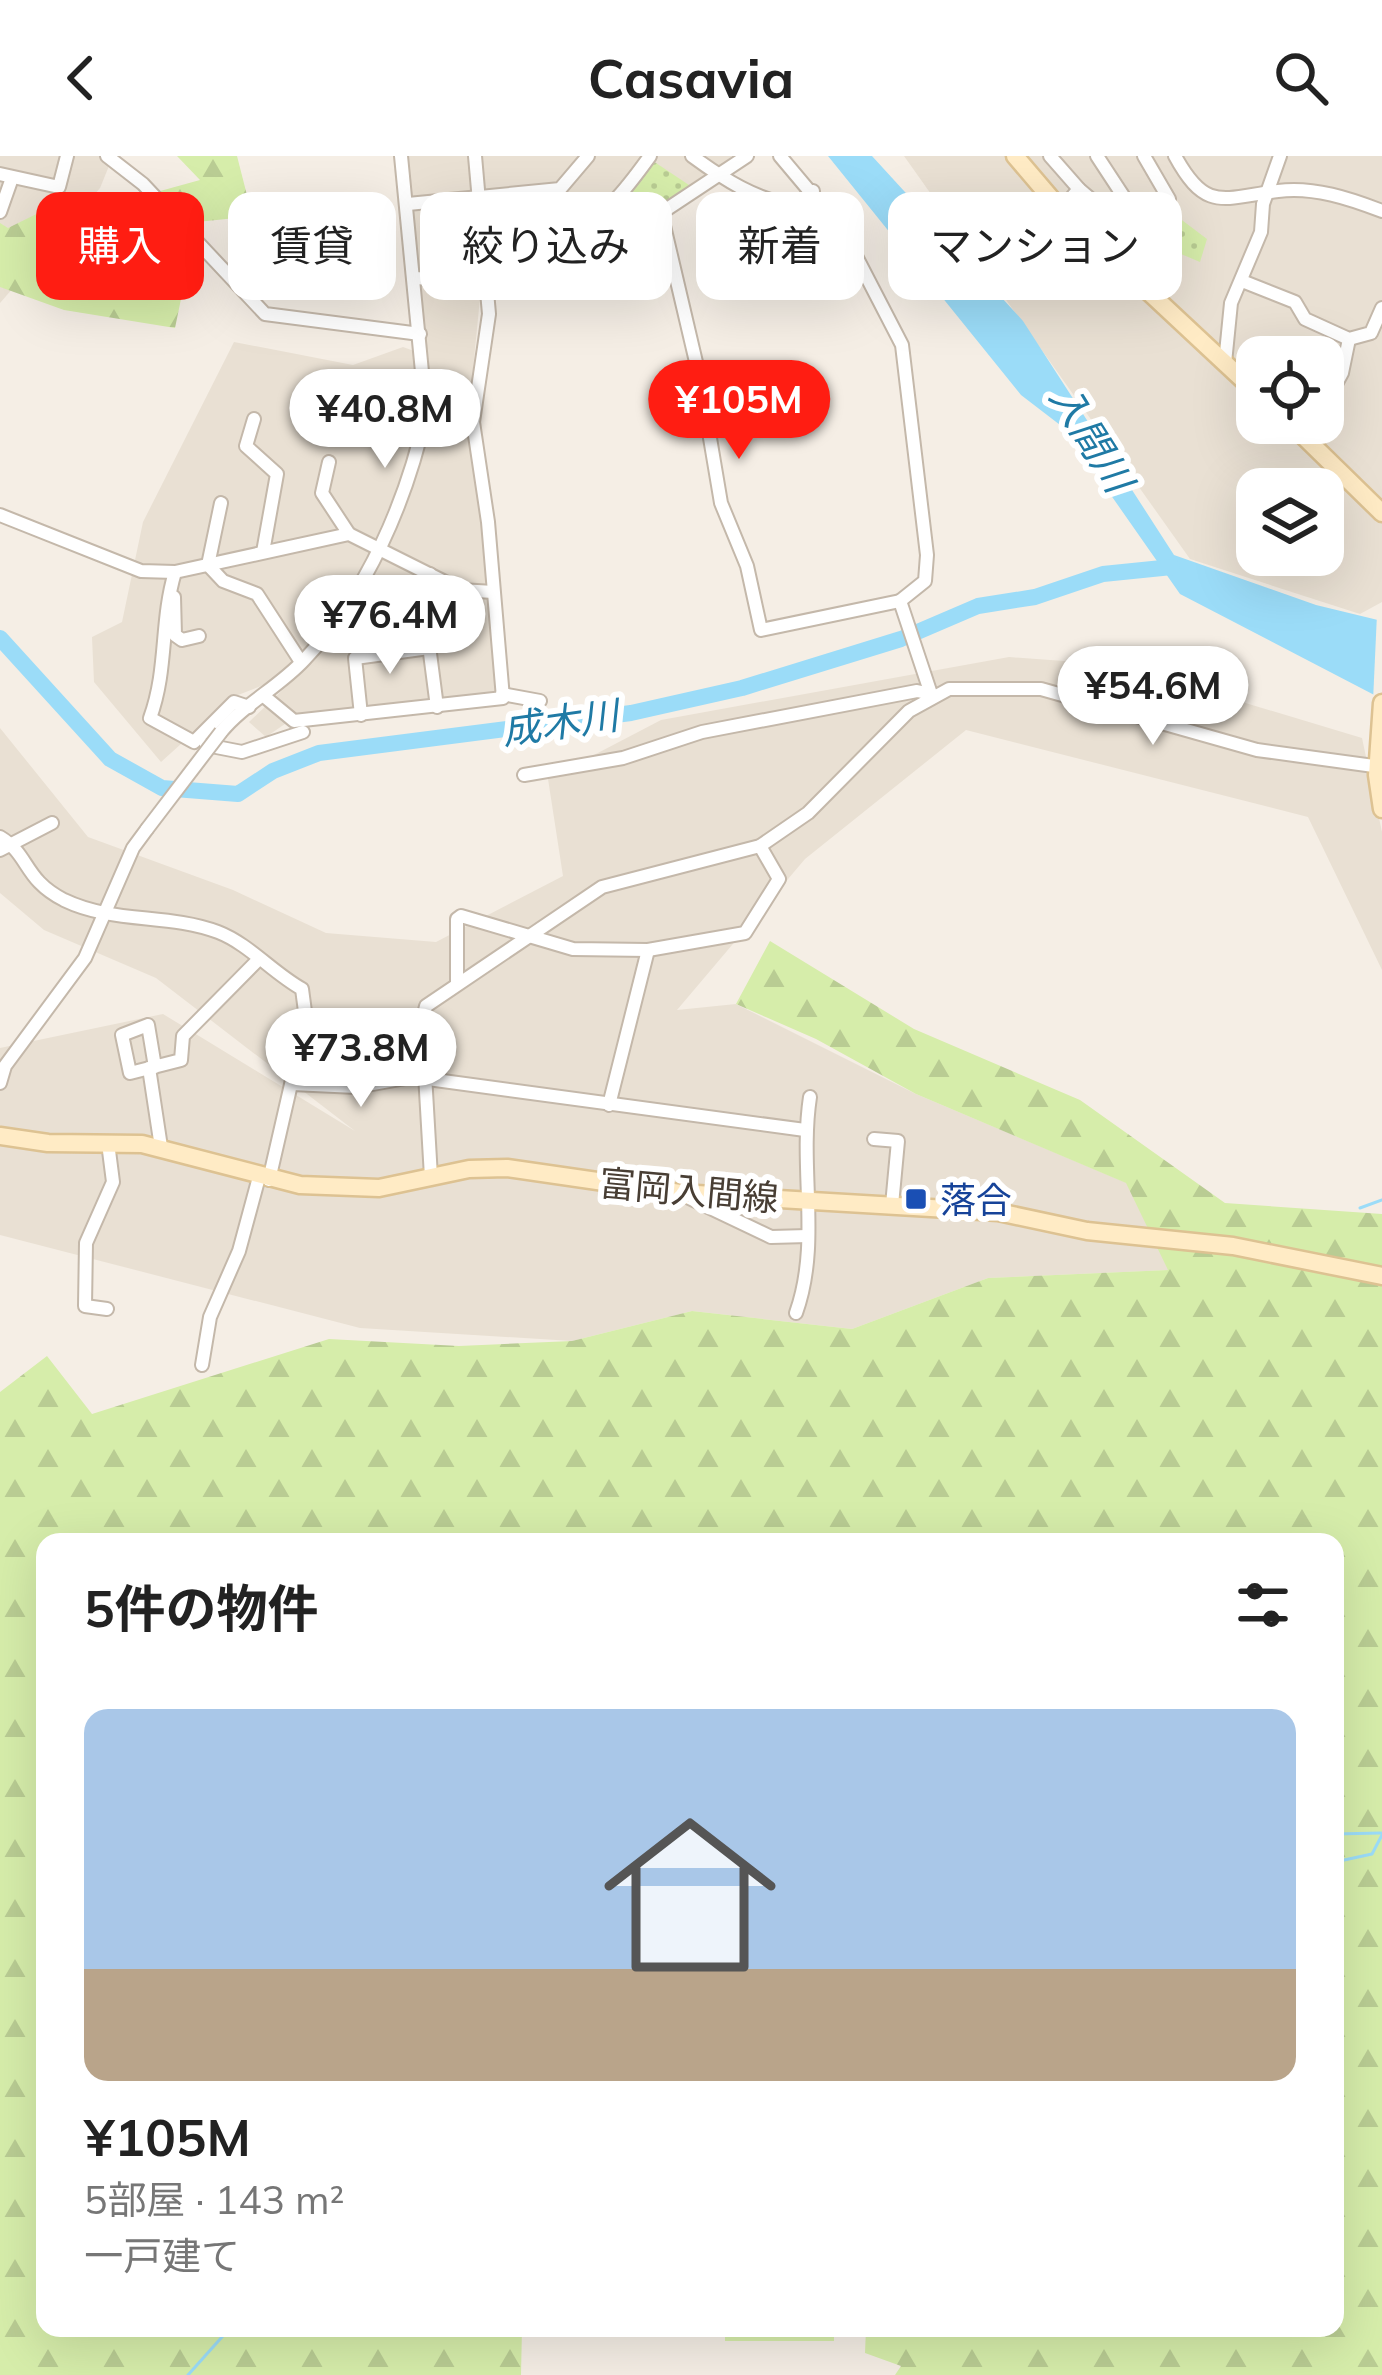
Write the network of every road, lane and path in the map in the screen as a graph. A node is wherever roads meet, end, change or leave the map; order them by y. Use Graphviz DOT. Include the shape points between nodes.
graph roads {
  1 [pos="67,156"];
  2 [pos="107,156"];
  3 [pos="401,156"];
  4 [pos="475,156"];
  5 [pos="588,156"];
  6 [pos="650,156"];
  7 [pos="692,156"];
  8 [pos="747,156"];
  9 [pos="780,156"];
  10 [pos="1015,156"];
  11 [pos="1050,156"];
  12 [pos="1097,156"];
  13 [pos="1144,156"];
  14 [pos="1175,156"];
  15 [pos="1280,156"];
  16 [pos="6,176"];
  17 [pos="718,176"];
  18 [pos="1078,189"];
  19 [pos="813,191"];
  20 [pos="479,192"];
  21 [pos="536,192"];
  22 [pos="622,192"];
  23 [pos="1045,192"];
  24 [pos="1075,192"];
  25 [pos="1082,192"];
  26 [pos="1121,192"];
  27 [pos="1165,192"];
  28 [pos="1267,194"];
  29 [pos="420,203"];
  30 [pos="408,204"];
  31 [pos="672,206"];
  32 [pos="1382,211"];
  33 [pos="0,212"];
  34 [pos="672,260"];
  35 [pos="414,278"];
  36 [pos="420,278"];
  37 [pos="1243,281"];
  38 [pos="487,300"];
  39 [pos="1157,300"];
  40 [pos="1382,308"];
  41 [pos="420,334"];
  42 [pos="1349,339"];
  43 [pos="1225,363"];
  44 [pos="1344,363"];
  45 [pos="1236,373"];
  46 [pos="254,419"];
  47 [pos="1320,444"];
  48 [pos="329,461"];
  49 [pos="221,503"];
  50 [pos="1382,513"];
  51 [pos="0,515"];
  52 [pos="350,534"];
  53 [pos="378,548"];
  54 [pos="263,552"];
  55 [pos="208,565"];
  56 [pos="176,572"];
  57 [pos="430,574"];
  58 [pos="493,592"];
  59 [pos="902,608"];
  60 [pos="199,636"];
  61 [pos="429,647"];
  62 [pos="302,662"];
  63 [pos="502,694"];
  64 [pos="932,694"];
  65 [pos="265,697"];
  66 [pos="540,701"];
  67 [pos="1382,703"];
  68 [pos="249,707"];
  69 [pos="437,707"];
  70 [pos="361,715"];
  71 [pos="303,732"];
  72 [pos="194,742"];
  73 [pos="1380,762"];
  74 [pos="524,775"];
  75 [pos="1382,809"];
  76 [pos="52,823"];
  77 [pos="4,844"];
  78 [pos="760,846"];
  79 [pos="102,916"];
  80 [pos="529,935"];
  81 [pos="648,950"];
  82 [pos="258,960"];
  83 [pos="457,984"];
  84 [pos="428,1076"];
  85 [pos="0,1083"];
  86 [pos="292,1084"];
  87 [pos="810,1097"];
  88 [pos="609,1105"];
  89 [pos="805,1130"];
  90 [pos="0,1136"];
  91 [pos="874,1139"];
  92 [pos="108,1143"];
  93 [pos="161,1148"];
  94 [pos="431,1177"];
  95 [pos="264,1179"];
  96 [pos="680,1193"];
  97 [pos="810,1200"];
  98 [pos="892,1205"];
  99 [pos="808,1236"];
  100 [pos="1382,1276"];
  101 [pos="106,1309"];
  102 [pos="796,1313"];
  103 [pos="202,1365"];
  1 -- 16 [label="street" via="59,187"];
  2 -- 41 [label="street" via="265,314"];
  3 -- 30 [label="street"];
  4 -- 20 [label="street"];
  5 -- 21 [label="street" via="560,189"];
  6 -- 22 [label="street"];
  7 -- 17 [label="street"];
  8 -- 17 [label="street"];
  9 -- 19 [label="street"];
  10 -- 23 [label="main road"];
  11 -- 18 [label="street"];
  12 -- 26 [label="street"];
  13 -- 27 [label="street"];
  14 -- 28 [label="street" via="1207,197"];
  15 -- 28 [label="street"];
  16 -- 33 [label="street"];
  17 -- 19 [label="street" via="780,203 796,205"];
  17 -- 31 [label="street"];
  18 -- 24 [label="street"];
  18 -- 25 [label="street"];
  19 -- 59 [label="street" via="851,244 902,345 927,555 925,580"];
  28 -- 32 [label="street" via="1317,193"];
  28 -- 37 [label="street"];
  29 -- 30 [label="street"];
  30 -- 35 [label="street"];
  34 -- 59 [label="street" via="721,503 761,630"];
  35 -- 36 [label="street"];
  35 -- 41 [label="street"];
  37 -- 42 [label="street" via="1295,302 1305,319"];
  37 -- 43 [label="street" via="1231,303"];
  38 -- 58 [label="street" via="473,422"];
  39 -- 43 [label="main road"];
  40 -- 42 [label="street" via="1371,333"];
  41 -- 53 [label="street" via="426,413"];
  42 -- 44 [label="street"];
  43 -- 45 [label="main road"];
  46 -- 54 [label="street" via="245,446 278,474"];
  47 -- 50 [label="main road"];
  48 -- 52 [label="street" via="322,493"];
  49 -- 55 [label="street"];
  51 -- 56 [label="street" via="135,570"];
  52 -- 53 [label="street"];
  52 -- 54 [label="street"];
  53 -- 57 [label="street"];
  53 -- 62 [label="street"];
  54 -- 55 [label="street"];
  55 -- 56 [label="street"];
  55 -- 62 [label="street" via="223,581 257,594"];
  56 -- 60 [label="street" via="175,635"];
  56 -- 72 [label="street" via="163,614 165,677 150,718"];
  57 -- 58 [label="street" via="461,590"];
  57 -- 61 [label="street" via="422,592"];
  58 -- 63 [label="street"];
  59 -- 64 [label="street"];
  61 -- 69 [label="street"];
  61 -- 70 [label="street" via="356,658"];
  62 -- 65 [label="street"];
  63 -- 66 [label="street"];
  63 -- 69 [label="street"];
  64 -- 73 [label="street" via="970,685 1041,688 1233,745"];
  64 -- 74 [label="street" via="703,732 623,758"];
  64 -- 78 [label="street" via="808,813"];
  65 -- 68 [label="street"];
  65 -- 70 [label="street" via="294,721"];
  67 -- 73 [label="main road"];
  68 -- 72 [label="street" via="233,702"];
  68 -- 79 [label="street, bridge" via="220,732 147,829"];
  69 -- 70 [label="street"];
  71 -- 72 [label="street" via="242,752"];
  73 -- 75 [label="main road"];
  76 -- 77 [label="street"];
  77 -- 79 [label="street" via="35,884"];
  78 -- 80 [label="street" via="618,880"];
  78 -- 81 [label="street" via="779,879 745,933"];
  79 -- 82 [label="street" via="219,932"];
  79 -- 85 [label="street" via="85,958"];
  80 -- 81 [label="street" via="573,949"];
  80 -- 83 [label="street"];
  80 -- 83 [label="street" via="457,919"];
  81 -- 88 [label="street"];
  82 -- 86 [label="street" via="302,989 306,1001"];
  82 -- 93 [label="street" via="183,1036 181,1060 152,1068"];
  83 -- 84 [label="street" via="422,1012"];
  84 -- 86 [label="street" via="356,1087"];
  84 -- 88 [label="street"];
  84 -- 94 [label="street"];
  86 -- 95 [label="street"];
  87 -- 89 [label="street"];
  88 -- 89 [label="street"];
  89 -- 97 [label="street"];
  90 -- 92 [label="main road, 富岡入間線"];
  91 -- 98 [label="street" via="898,1142"];
  92 -- 93 [label="main road, 富岡入間線"];
  92 -- 101 [label="street" via="112,1182 86,1244 82,1281 85,1306"];
  93 -- 95 [label="main road, 富岡入間線"];
  94 -- 95 [label="main road, 富岡入間線" via="355,1188"];
  94 -- 96 [label="main road, 富岡入間線" via="508,1168"];
  95 -- 103 [label="street" via="211,1317"];
  96 -- 97 [label="main road, 富岡入間線"];
  96 -- 99 [label="street" via="771,1237"];
  97 -- 98 [label="main road, 富岡入間線"];
  97 -- 99 [label="street"];
  98 -- 100 [label="main road, 富岡入間線" via="1210,1242"];
  99 -- 102 [label="street"];
}
